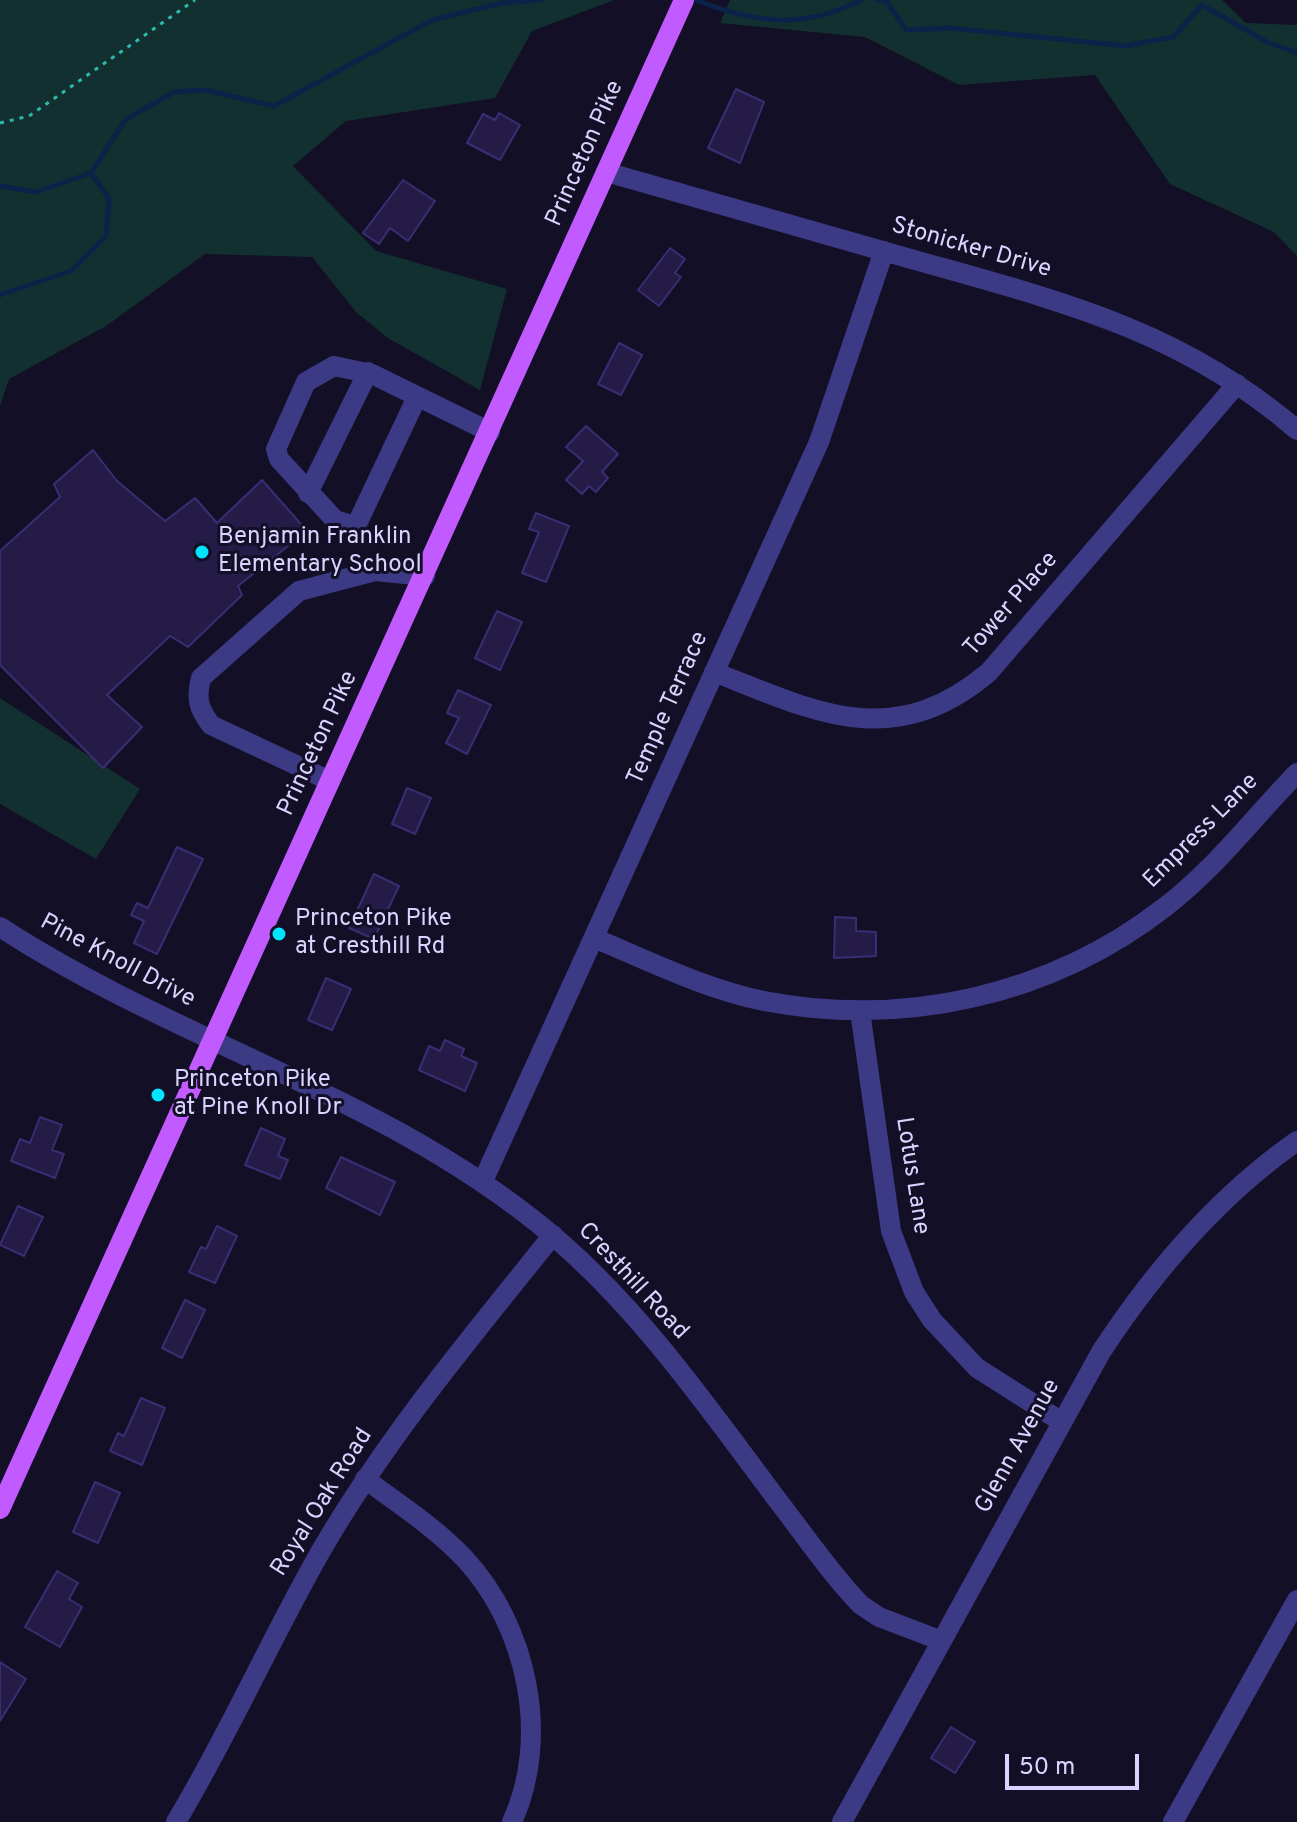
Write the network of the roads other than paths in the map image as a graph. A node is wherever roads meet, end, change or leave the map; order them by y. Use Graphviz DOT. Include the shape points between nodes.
graph roads {
  1 [pos="683,3"];
  2 [pos="606,172"];
  3 [pos="884,251"];
  4 [pos="368,372"];
  5 [pos="1237,384"];
  6 [pos="417,397"];
  7 [pos="1297,430"];
  8 [pos="490,432"];
  9 [pos="308,493"];
  10 [pos="425,576"];
  11 [pos="714,672"];
  12 [pos="1297,773"];
  13 [pos="330,781"];
  14 [pos="0,927"];
  15 [pos="594,938"];
  16 [pos="860,1011"];
  17 [pos="212,1041"];
  18 [pos="1297,1141"];
  19 [pos="483,1181"];
  20 [pos="553,1235"];
  21 [pos="1062,1422"];
  22 [pos="365,1479"];
  23 [pos="0,1509"];
  24 [pos="1297,1600"];
  25 [pos="942,1641"];
  26 [pos="176,1822"];
  27 [pos="512,1822"];
  28 [pos="842,1822"];
  29 [pos="1173,1822"];
  1 -- 2 [label="main road, Princeton Pike"];
  2 -- 3 [label="street, Stonicker Drive"];
  2 -- 8 [label="main road, Princeton Pike"];
  3 -- 5 [label="street, Stonicker Drive" via="1089,310 1170,344"];
  3 -- 11 [label="street, Temple Terrace" via="819,442"];
  4 -- 6 [label="street"];
  4 -- 9 [label="street"];
  4 -- 9 [label="street" via="334,366 306,382 276,449"];
  5 -- 7 [label="street, Stonicker Drive"];
  5 -- 11 [label="street, Tower Place" via="989,672 946,703 901,718 844,719"];
  6 -- 8 [label="street"];
  6 -- 9 [label="street" via="356,526 335,520"];
  8 -- 10 [label="main road, Princeton Pike"];
  10 -- 13 [label="main road, Princeton Pike"];
  10 -- 13 [label="street" via="375,571 299,591 201,678 200,711 211,725"];
  11 -- 15 [label="street, Temple Terrace"];
  12 -- 16 [label="street, Empress Lane" via="1198,879 1131,932 1087,958 987,995"];
  13 -- 17 [label="main road, Princeton Pike"];
  14 -- 17 [label="street, Pine Knoll Drive" via="111,992"];
  15 -- 16 [label="street, Empress Lane" via="725,990 813,1008"];
  15 -- 19 [label="street, Temple Terrace"];
  16 -- 21 [label="street, Lotus Lane" via="891,1231 914,1292 939,1329 977,1368"];
  17 -- 19 [label="street, Cresthill Road" via="381,1119"];
  17 -- 23 [label="main road, Princeton Pike"];
  18 -- 21 [label="street, Glenn Avenue" via="1248,1179 1168,1260 1115,1331"];
  19 -- 20 [label="street, Cresthill Road"];
  20 -- 22 [label="street, Royal Oak Road" via="440,1375"];
  20 -- 25 [label="street, Cresthill Road" via="662,1348 853,1597 879,1617"];
  21 -- 25 [label="street, Glenn Avenue"];
  22 -- 26 [label="street, Royal Oak Road" via="294,1599"];
  22 -- 27 [label="street" via="466,1561 501,1611 516,1644 525,1678 530,1744"];
  24 -- 29 [label="street"];
  25 -- 28 [label="street, Glenn Avenue"];
}
